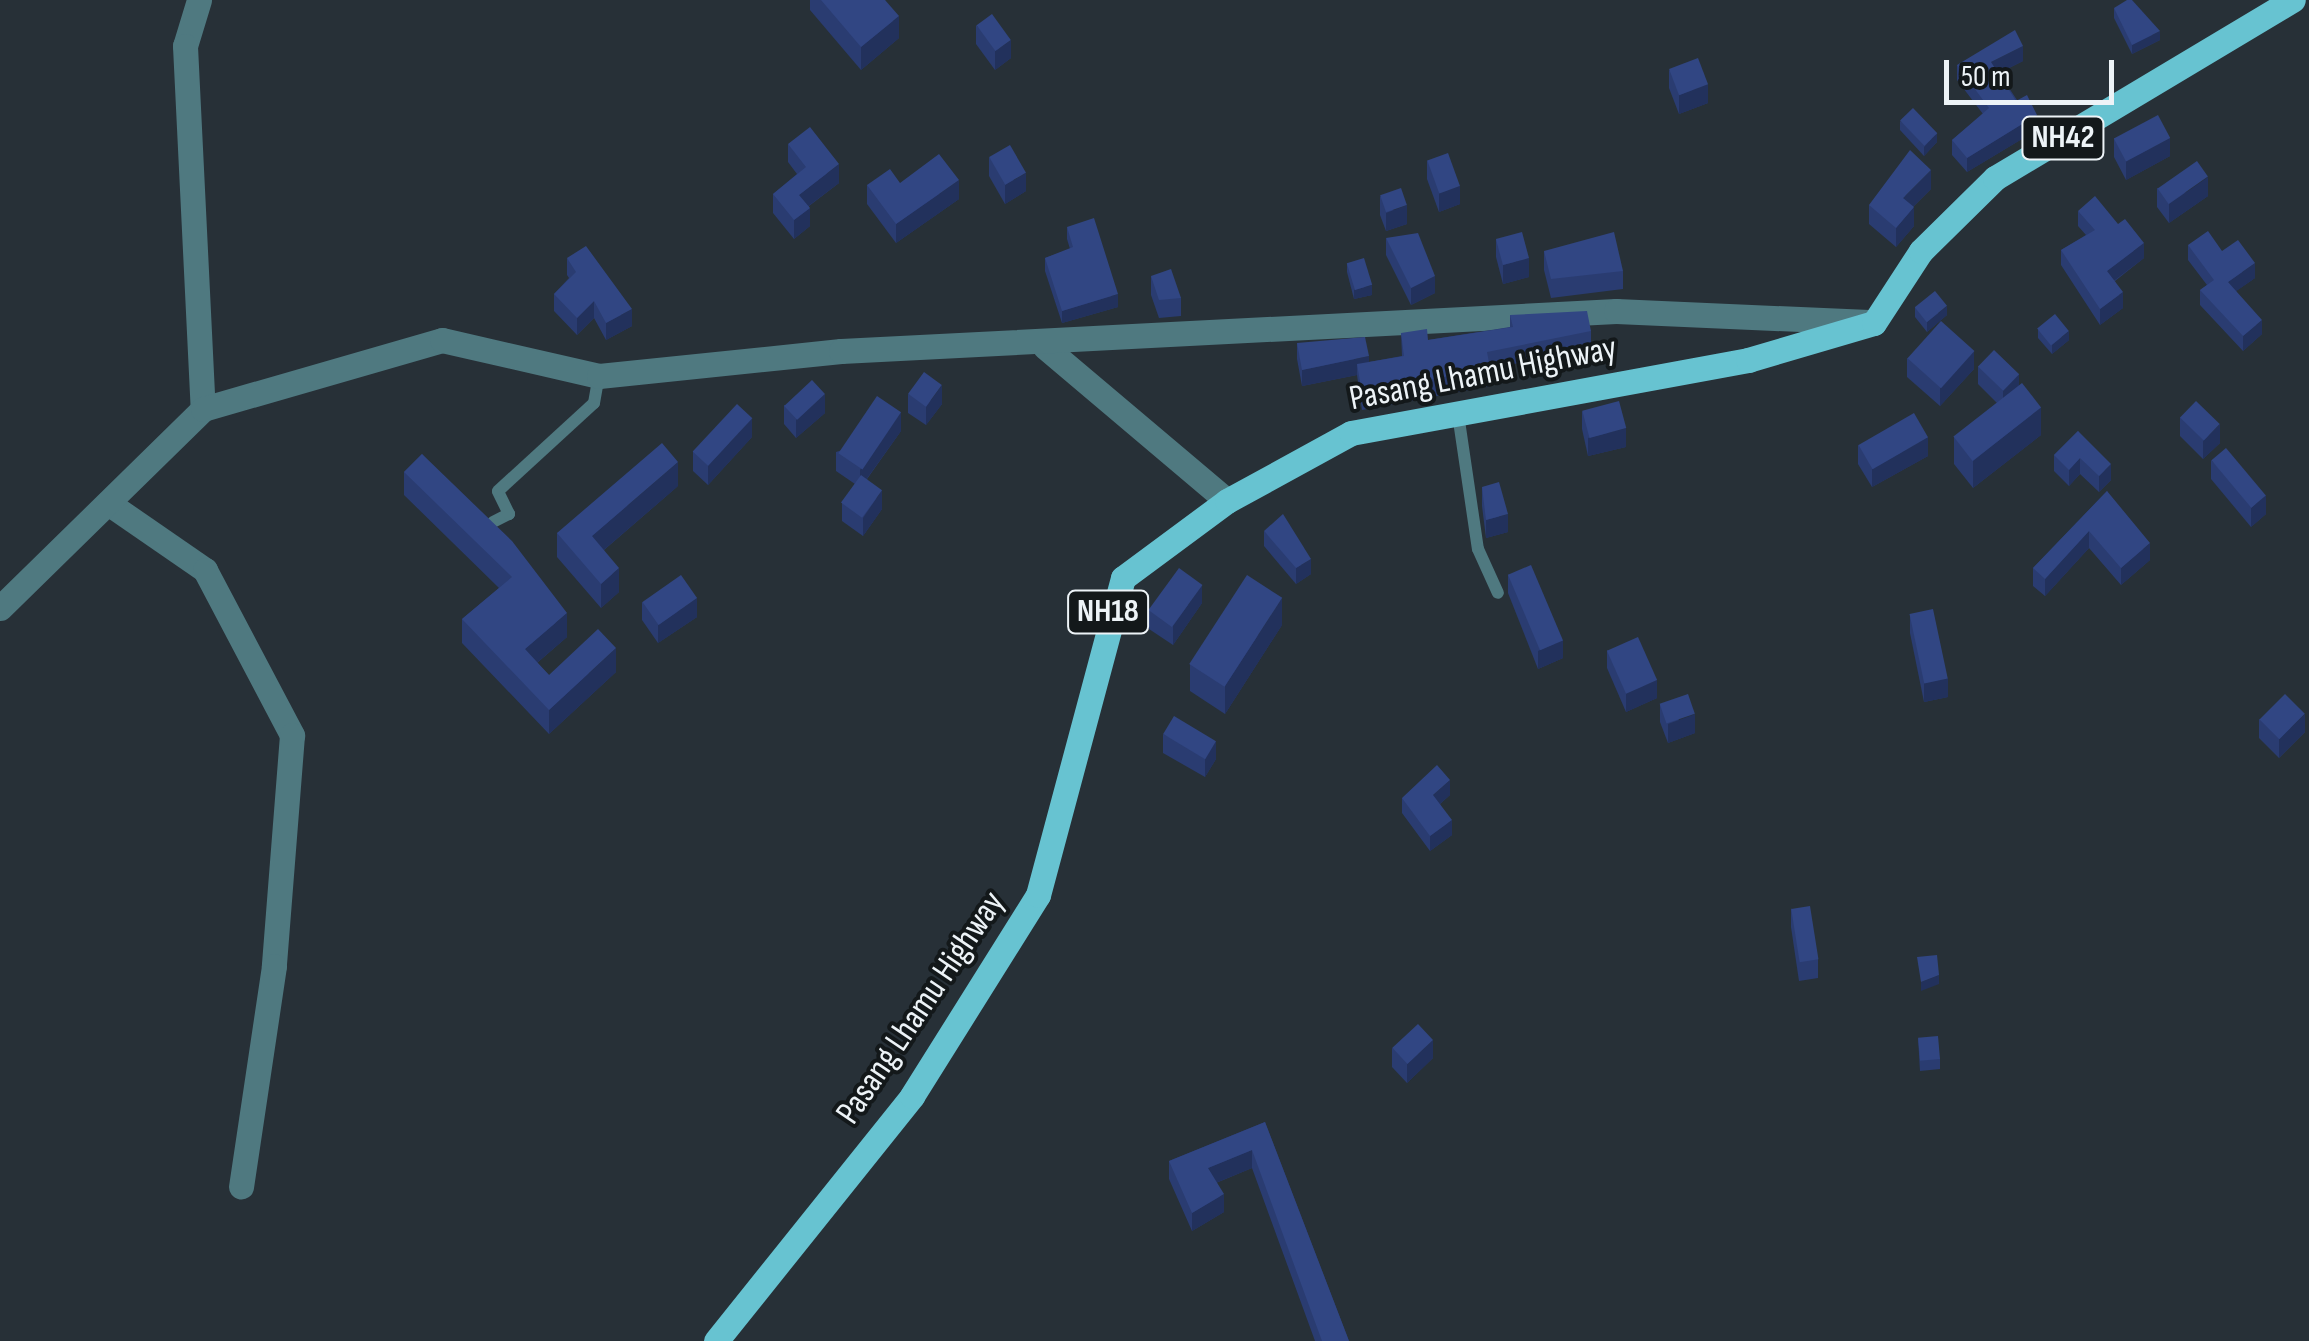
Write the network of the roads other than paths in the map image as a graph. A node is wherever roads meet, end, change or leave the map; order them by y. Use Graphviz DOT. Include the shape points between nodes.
graph roads {
  1 [pos="199,0"];
  2 [pos="2294,0"];
  3 [pos="1874,323"];
  4 [pos="1045,347"];
  5 [pos="599,376"];
  6 [pos="202,409"];
  7 [pos="1458,414"];
  8 [pos="1228,501"];
  9 [pos="108,503"];
  10 [pos="493,522"];
  11 [pos="1498,593"];
  12 [pos="0,608"];
  13 [pos="241,1187"];
  14 [pos="716,1341"];
  1 -- 6 [label="street" via="185,46"];
  2 -- 3 [label="main road, NH42" via="1994,178 1921,251"];
  3 -- 4 [label="street" via="1616,312"];
  3 -- 7 [label="main road, Pasang Lhamu Highway / NH18" via="1748,360"];
  4 -- 5 [label="street" via="841,351"];
  4 -- 8 [label="street"];
  5 -- 6 [label="street" via="442,340"];
  5 -- 10 [label="lane" via="594,403 498,491 509,514"];
  6 -- 9 [label="street"];
  7 -- 8 [label="main road, Pasang Lhamu Highway / NH18" via="1351,433"];
  7 -- 11 [label="lane" via="1478,550"];
  8 -- 14 [label="main road, Pasang Lhamu Highway / NH18" via="1123,578 1038,895 912,1096"];
  9 -- 12 [label="street"];
  9 -- 13 [label="street" via="205,570 292,735 274,966"];
}
